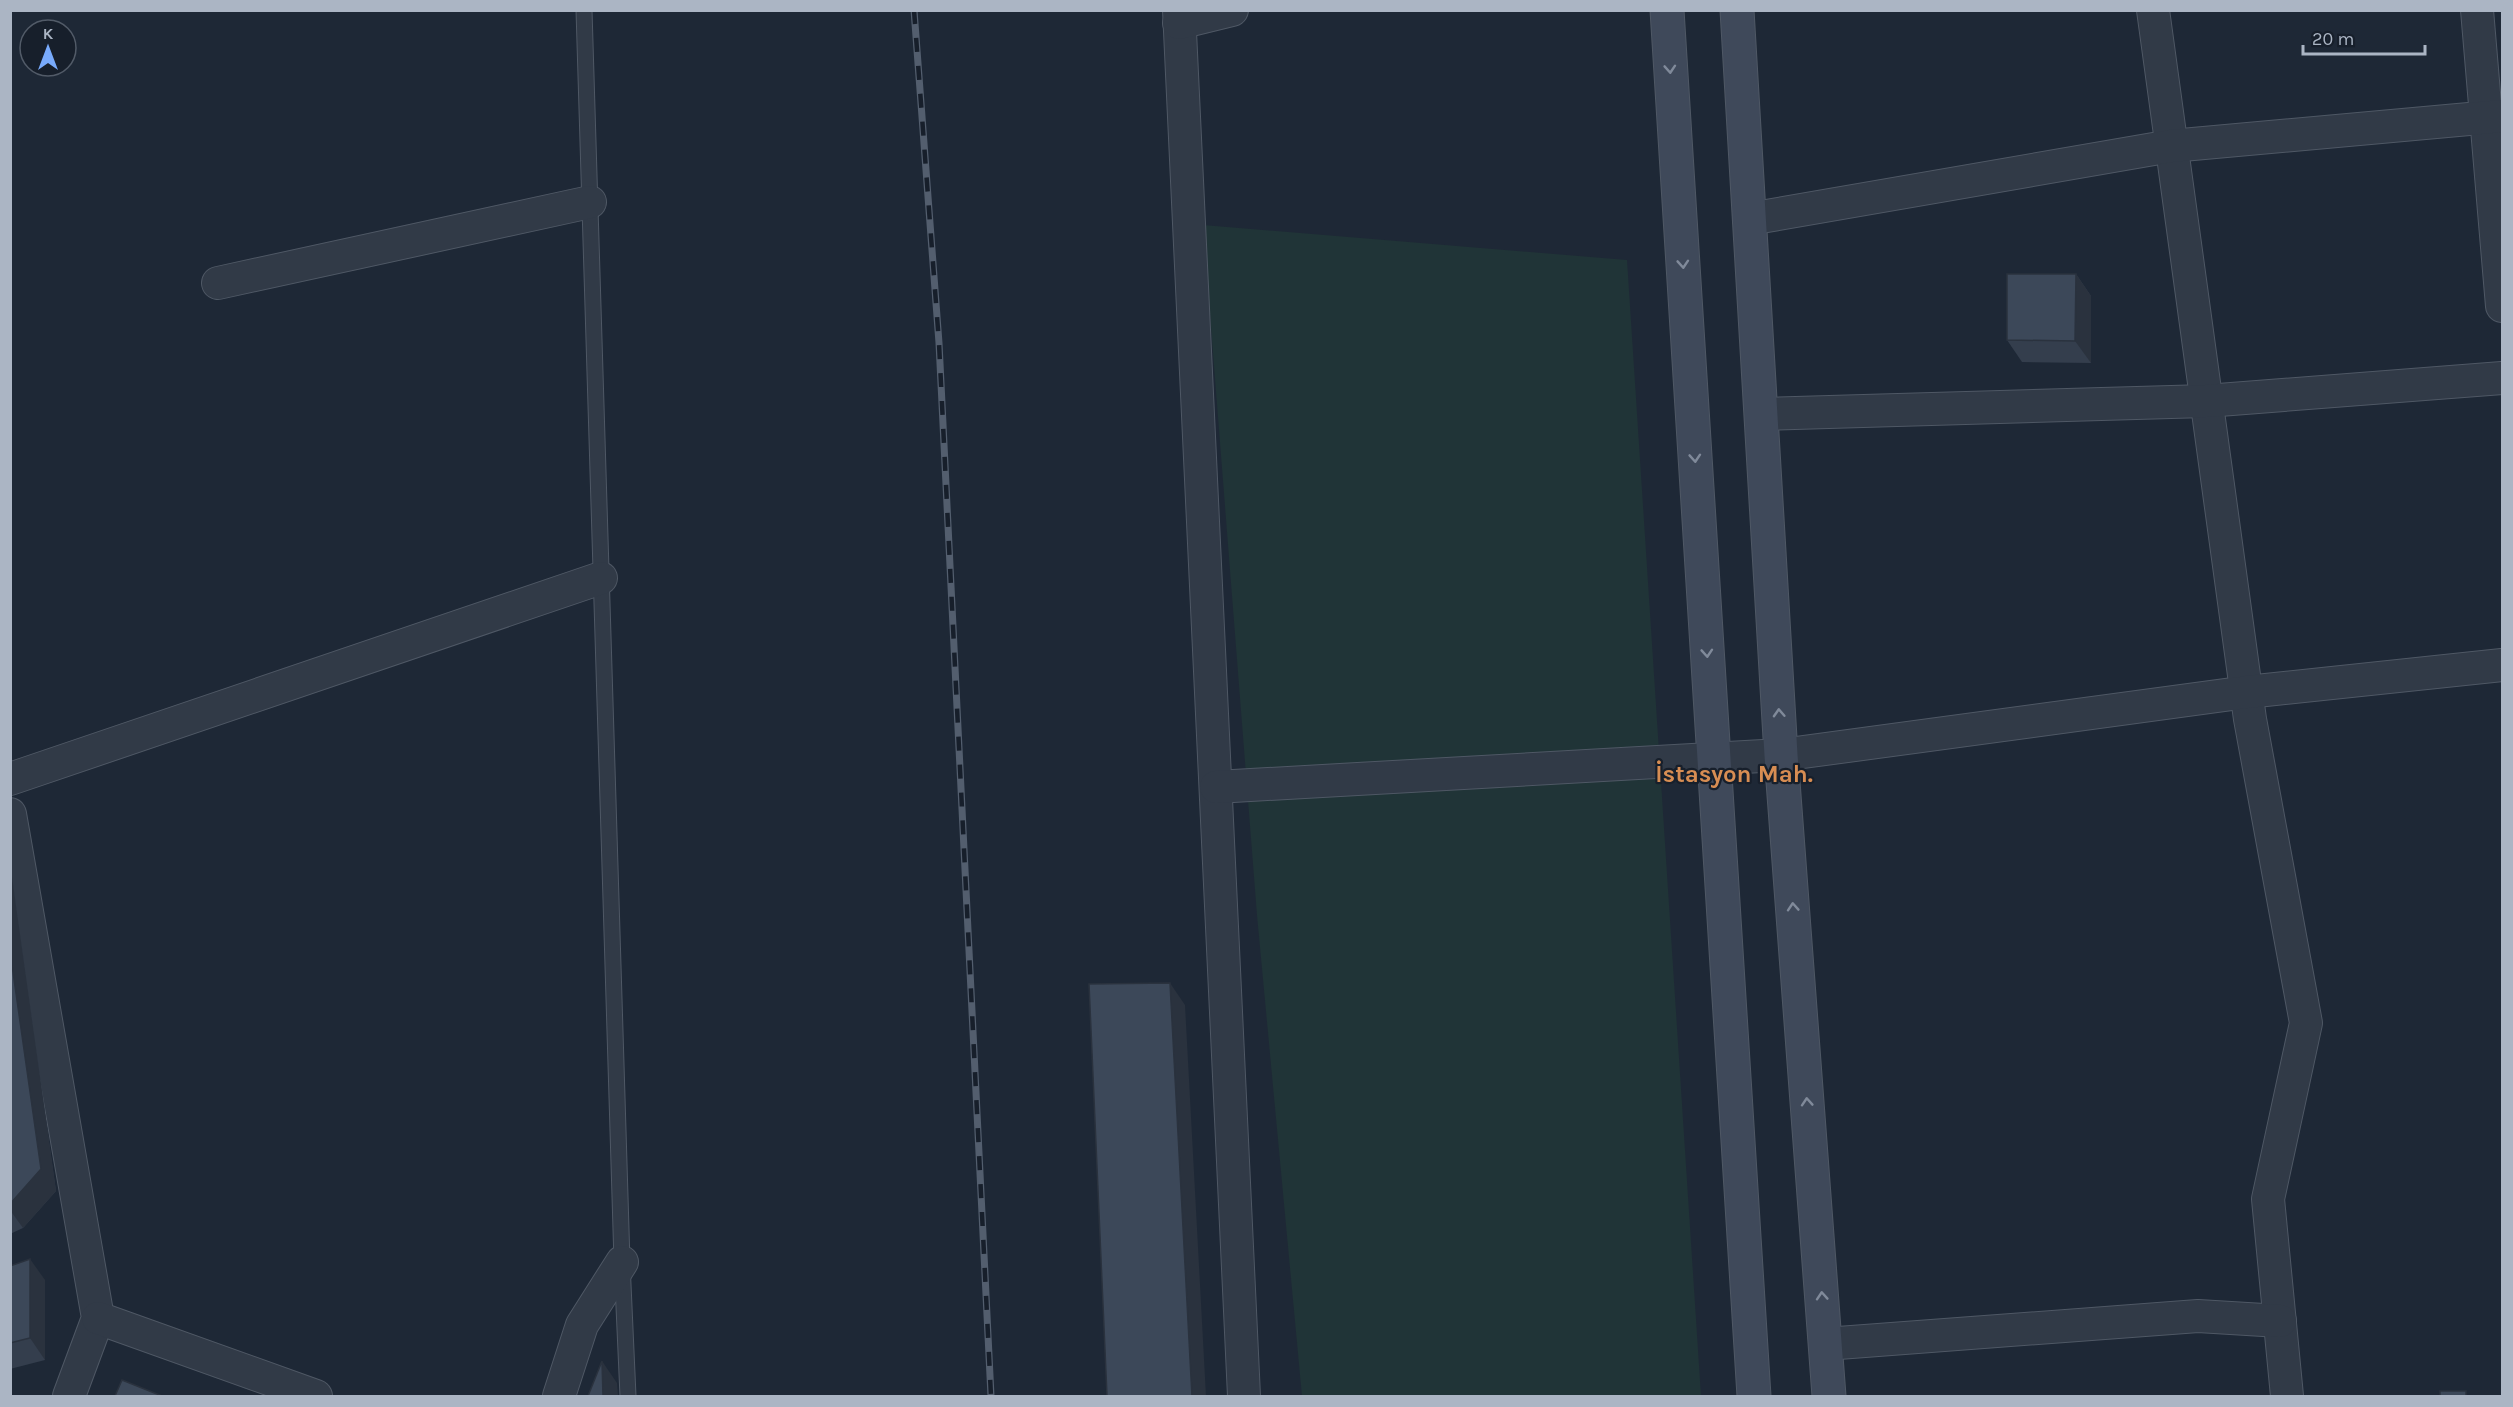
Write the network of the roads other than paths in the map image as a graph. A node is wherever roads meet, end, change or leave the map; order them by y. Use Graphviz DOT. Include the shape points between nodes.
graph roads {
  1 [pos="584,10"];
  2 [pos="1232,10"];
  3 [pos="1667,10"];
  4 [pos="1737,10"];
  5 [pos="2153,10"];
  6 [pos="2477,10"];
  7 [pos="1179,17"];
  8 [pos="2502,40"];
  9 [pos="2483,80"];
  10 [pos="2494,117"];
  11 [pos="2171,146"];
  12 [pos="590,202"];
  13 [pos="1749,219"];
  14 [pos="218,283"];
  15 [pos="2502,306"];
  16 [pos="2502,378"];
  17 [pos="2206,401"];
  18 [pos="1761,414"];
  19 [pos="601,578"];
  20 [pos="2502,665"];
  21 [pos="2247,692"];
  22 [pos="1781,754"];
  23 [pos="1714,759"];
  24 [pos="10,779"];
  25 [pos="1216,787"];
  26 [pos="10,813"];
  27 [pos="622,1262"];
  28 [pos="99,1318"];
  29 [pos="2280,1321"];
  30 [pos="1825,1344"];
  31 [pos="69,1396"];
  32 [pos="316,1396"];
  33 [pos="559,1396"];
  34 [pos="628,1396"];
  35 [pos="1244,1396"];
  36 [pos="1754,1396"];
  37 [pos="1829,1396"];
  38 [pos="2287,1396"];
  1 -- 12 [label="lane"];
  2 -- 7 [label="street"];
  3 -- 23 [label="main road, one-way"];
  4 -- 13 [label="main road"];
  5 -- 11 [label="street"];
  6 -- 9 [label="street"];
  7 -- 25 [label="street"];
  8 -- 9 [label="street"];
  9 -- 10 [label="street"];
  10 -- 11 [label="street"];
  10 -- 15 [label="street"];
  11 -- 13 [label="street"];
  11 -- 17 [label="street"];
  12 -- 14 [label="street"];
  12 -- 19 [label="lane"];
  13 -- 18 [label="main road"];
  16 -- 17 [label="street"];
  17 -- 18 [label="street"];
  17 -- 21 [label="street"];
  22 -- 18 [label="main road, one-way"];
  19 -- 24 [label="street"];
  19 -- 27 [label="lane"];
  20 -- 21 [label="street"];
  21 -- 22 [label="street"];
  21 -- 29 [label="street" via="2306,1023 2268,1199"];
  22 -- 23 [label="street"];
  30 -- 22 [label="main road, one-way"];
  23 -- 25 [label="street"];
  23 -- 36 [label="main road"];
  25 -- 35 [label="street"];
  26 -- 28 [label="street"];
  27 -- 33 [label="street" via="582,1325"];
  27 -- 34 [label="lane"];
  28 -- 31 [label="street"];
  28 -- 32 [label="street"];
  29 -- 30 [label="street" via="2198,1316"];
  29 -- 38 [label="street"];
  30 -- 37 [label="main road"];
}
